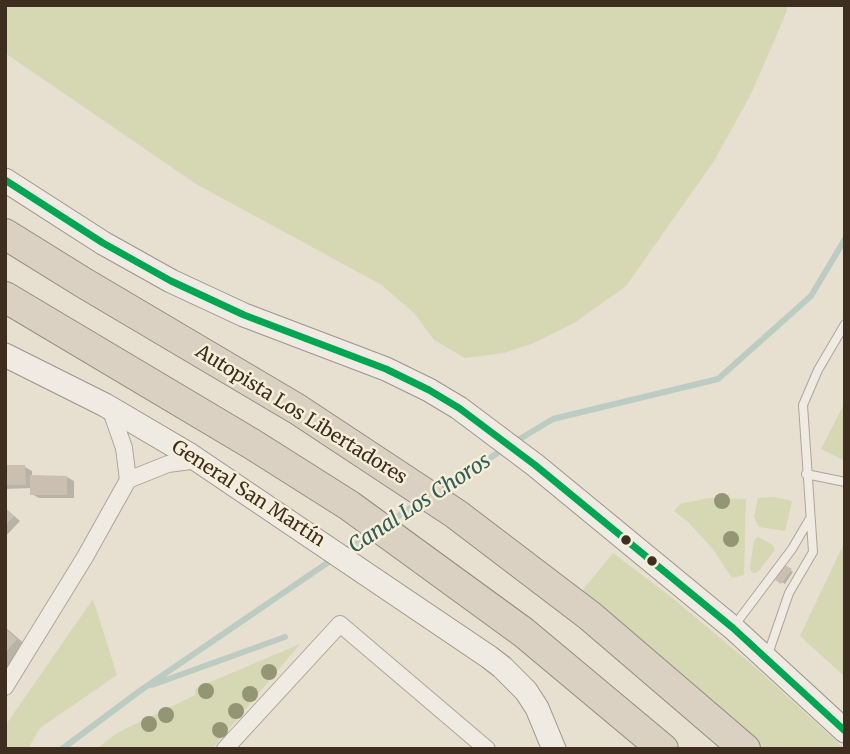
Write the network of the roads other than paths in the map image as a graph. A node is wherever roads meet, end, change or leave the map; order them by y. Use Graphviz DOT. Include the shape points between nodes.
graph roads {
  1 [pos="5,180"];
  2 [pos="5,234"];
  3 [pos="5,297"];
  4 [pos="845,324"];
  5 [pos="5,355"];
  6 [pos="110,408"];
  7 [pos="198,460"];
  8 [pos="806,474"];
  9 [pos="128,480"];
  10 [pos="845,482"];
  11 [pos="809,520"];
  12 [pos="733,628"];
  13 [pos="766,658"];
  14 [pos="5,687"];
  15 [pos="845,731"];
  16 [pos="225,749"];
  17 [pos="487,749"];
  18 [pos="554,749"];
  19 [pos="663,749"];
  20 [pos="745,749"];
  1 -- 12 [label="street" via="171,281 429,390 474,418"];
  2 -- 20 [label="highway, Autopista Los Libertadores" via="297,409 456,514 590,616"];
  3 -- 19 [label="highway" via="351,506 523,632"];
  4 -- 8 [label="lane" via="803,405"];
  5 -- 6 [label="street, General San Martín"];
  6 -- 7 [label="street, General San Martín"];
  6 -- 9 [label="street" via="124,448"];
  7 -- 9 [label="street" via="168,464"];
  7 -- 18 [label="street, General San Martín" via="515,678 537,708"];
  8 -- 10 [label="lane"];
  8 -- 11 [label="lane"];
  9 -- 14 [label="street"];
  11 -- 12 [label="lane"];
  11 -- 13 [label="lane" via="813,552 789,593"];
  12 -- 13 [label="street"];
  13 -- 15 [label="street"];
  16 -- 17 [label="street" via="340,624"];
}
